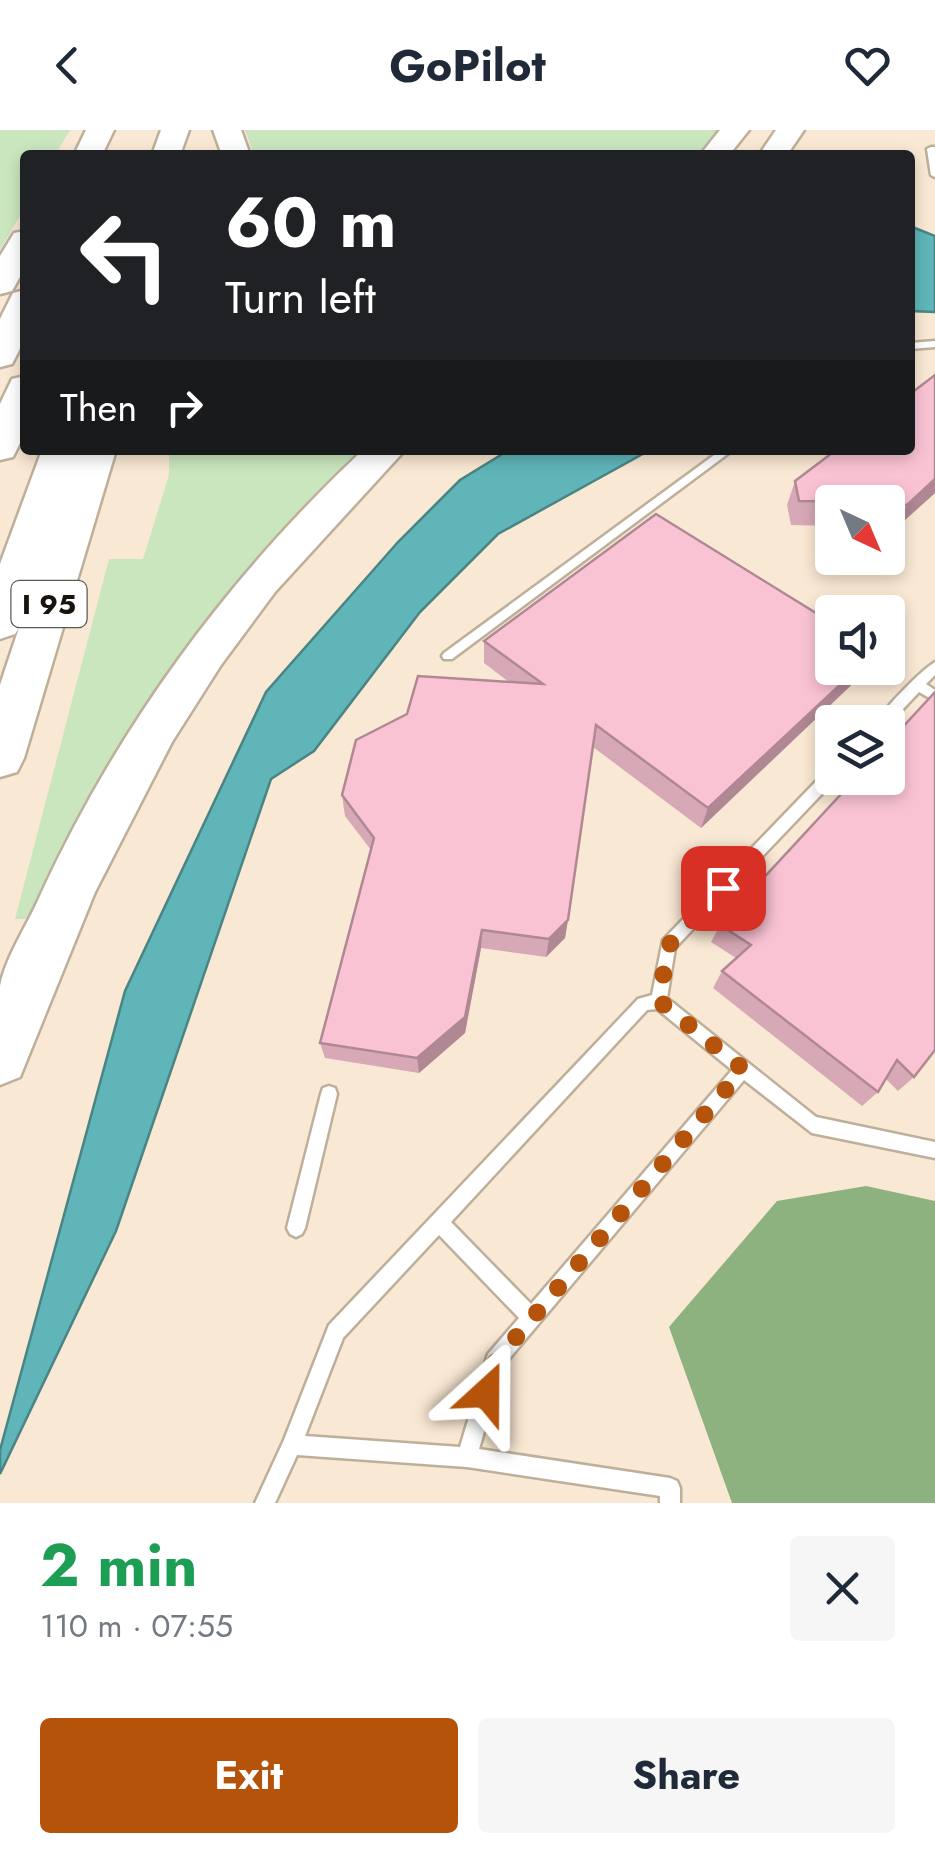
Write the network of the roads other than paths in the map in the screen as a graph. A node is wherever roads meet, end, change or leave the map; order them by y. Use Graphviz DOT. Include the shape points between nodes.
graph roads {
  1 [pos="735,130"];
  2 [pos="935,148"];
  3 [pos="718,150"];
  4 [pos="935,175"];
  5 [pos="20,249"];
  6 [pos="0,284"];
  7 [pos="20,311"];
  8 [pos="0,356"];
  9 [pos="20,399"];
  10 [pos="0,448"];
  11 [pos="59,455"];
  12 [pos="96,455"];
  13 [pos="381,455"];
  14 [pos="721,455"];
  15 [pos="0,623"];
  16 [pos="448,656"];
  17 [pos="935,667"];
  18 [pos="917,685"];
  19 [pos="935,696"];
  20 [pos="898,705"];
  21 [pos="0,758"];
  22 [pos="815,792"];
  23 [pos="659,1001"];
  24 [pos="0,1057"];
  25 [pos="743,1069"];
  26 [pos="329,1094"];
  27 [pos="935,1150"];
  28 [pos="439,1222"];
  29 [pos="296,1228"];
  30 [pos="532,1318"];
  31 [pos="292,1446"];
  32 [pos="467,1457"];
  33 [pos="266,1503"];
  34 [pos="670,1503"];
  1 -- 3 [label="highway"];
  2 -- 4 [label="lane"];
  5 -- 6 [label="highway"];
  7 -- 8 [label="highway"];
  9 -- 10 [label="highway"];
  11 -- 15 [label="highway"];
  12 -- 21 [label="highway, I 95"];
  13 -- 24 [label="highway" via="284,553 167,709 69,887"];
  14 -- 16 [label="lane"];
  17 -- 18 [label="lane"];
  18 -- 19 [label="lane"];
  18 -- 20 [label="lane"];
  22 -- 23 [label="lane" via="668,946"];
  23 -- 25 [label="lane"];
  23 -- 28 [label="lane" via="643,1004"];
  25 -- 27 [label="lane" via="812,1125"];
  25 -- 30 [label="lane"];
  26 -- 29 [label="lane"];
  28 -- 30 [label="lane"];
  28 -- 31 [label="lane" via="336,1332"];
  30 -- 32 [label="lane" via="496,1361"];
  31 -- 32 [label="lane"];
  31 -- 33 [label="lane"];
  32 -- 34 [label="lane" via="670,1488"];
}
